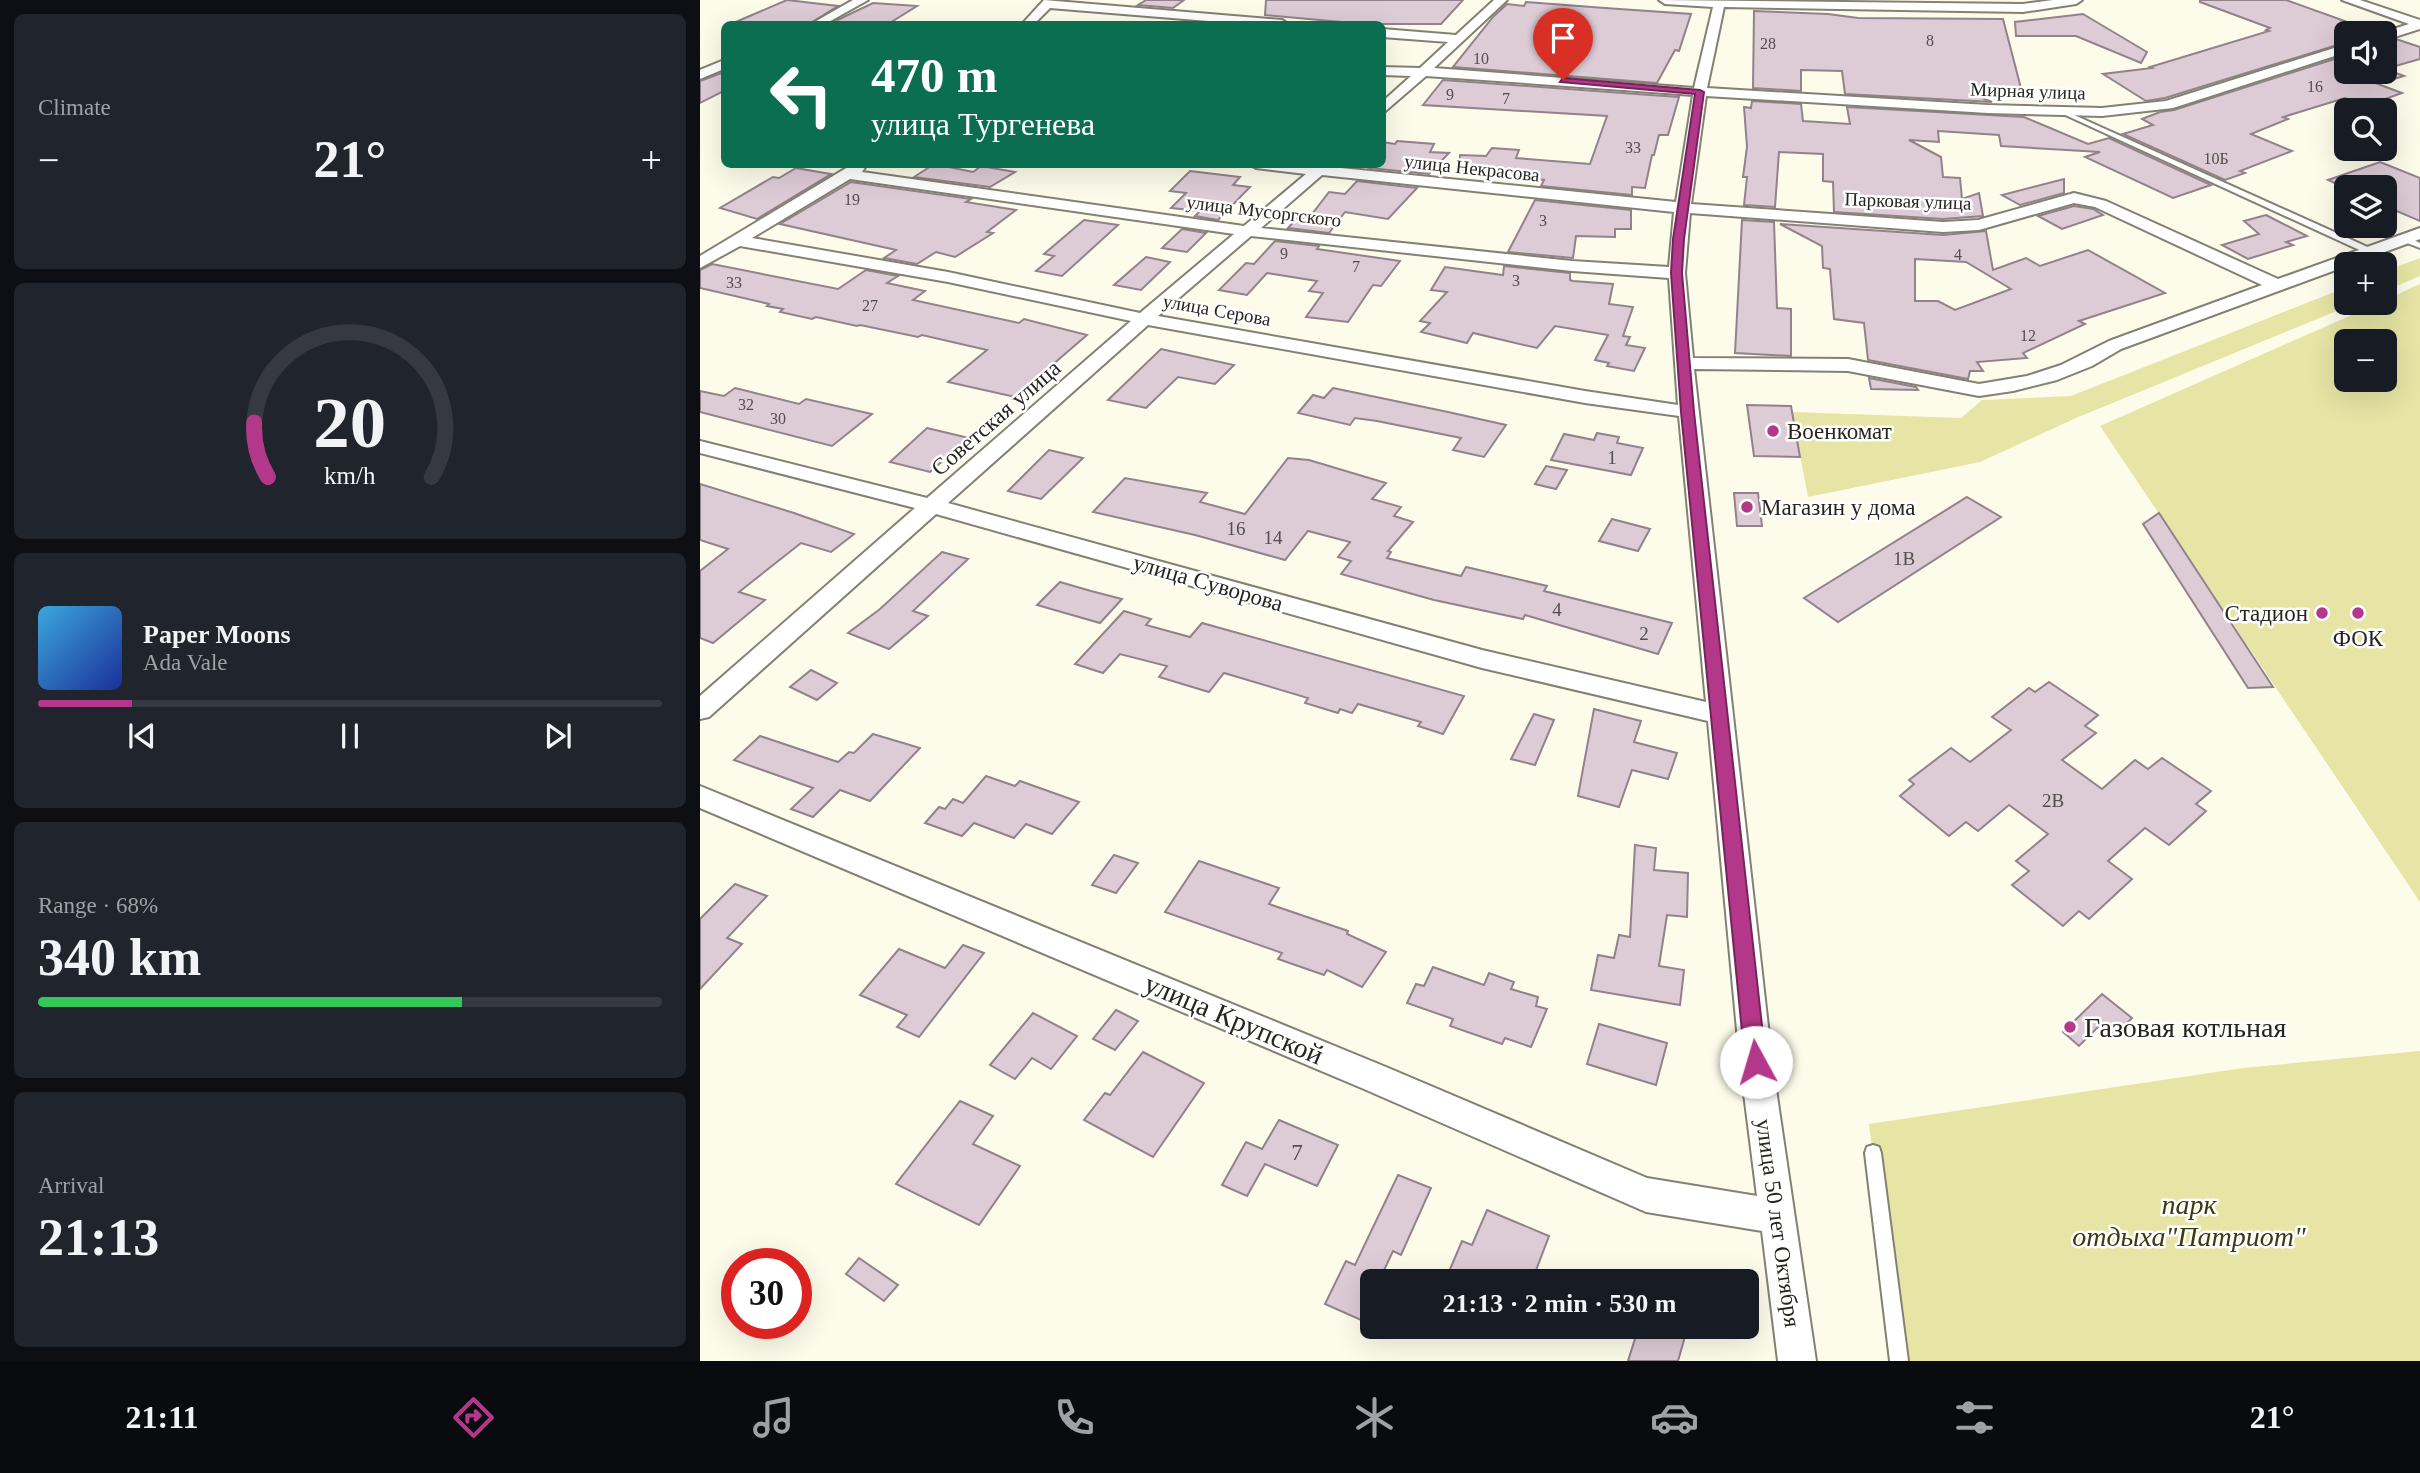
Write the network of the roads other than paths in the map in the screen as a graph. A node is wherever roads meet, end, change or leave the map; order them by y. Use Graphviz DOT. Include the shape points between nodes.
graph roads {
  1 [pos="862,0"];
  2 [pos="1501,0"];
  3 [pos="1665,0"];
  4 [pos="2076,0"];
  5 [pos="2348,0"];
  6 [pos="1050,2"];
  7 [pos="1720,2"];
  8 [pos="823,21"];
  9 [pos="1031,21"];
  10 [pos="1250,21"];
  11 [pos="2420,25"];
  12 [pos="2397,32"];
  13 [pos="1386,33"];
  14 [pos="1459,39"];
  15 [pos="2334,52"];
  16 [pos="721,65"];
  17 [pos="1386,71"];
  18 [pos="1422,73"];
  19 [pos="700,75"];
  20 [pos="1700,92"];
  21 [pos="1386,106"];
  22 [pos="2063,112"];
  23 [pos="857,168"];
  24 [pos="1322,168"];
  25 [pos="848,174"];
  26 [pos="1684,208"];
  27 [pos="1246,231"];
  28 [pos="2415,240"];
  29 [pos="740,241"];
  30 [pos="2369,251"];
  31 [pos="700,263"];
  32 [pos="1677,273"];
  33 [pos="2276,285"];
  34 [pos="1144,319"];
  35 [pos="1684,363"];
  36 [pos="1688,412"];
  37 [pos="700,447"];
  38 [pos="932,506"];
  39 [pos="700,710"];
  40 [pos="1718,714"];
  41 [pos="700,797"];
  42 [pos="1873,1153"];
  43 [pos="1776,1216"];
  44 [pos="1797,1361"];
  45 [pos="1899,1361"];
  1 -- 8 [label="street"];
  2 -- 14 [label="street"];
  3 -- 7 [label="street"];
  4 -- 7 [label="street" via="2023,8"];
  5 -- 11 [label="street"];
  6 -- 9 [label="street"];
  6 -- 10 [label="street"];
  7 -- 20 [label="street, улица 50 лет Октября"];
  11 -- 12 [label="street"];
  13 -- 14 [label="street"];
  14 -- 18 [label="street"];
  15 -- 22 [label="street, Мирная улица" via="2168,105"];
  16 -- 19 [label="street"];
  17 -- 18 [label="street, Мирная улица"];
  18 -- 20 [label="street, Мирная улица"];
  18 -- 21 [label="street"];
  20 -- 22 [label="street, Мирная улица"];
  20 -- 26 [label="street, улица 50 лет Октября"];
  22 -- 30 [label="lane"];
  23 -- 25 [label="street"];
  24 -- 26 [label="street, улица Некрасова"];
  24 -- 27 [label="street, Советская улица"];
  25 -- 27 [label="street, улица Мусоргского"];
  25 -- 29 [label="street"];
  26 -- 32 [label="street, улица 50 лет Октября"];
  26 -- 33 [label="street, Парковая улица" via="1953,227 1979,225 2061,200 2088,200"];
  27 -- 32 [label="street, улица Мусоргского"];
  27 -- 34 [label="street, Советская улица"];
  28 -- 30 [label="street"];
  29 -- 31 [label="street"];
  29 -- 34 [label="street, улица Серова" via="947,277"];
  30 -- 33 [label="street"];
  32 -- 35 [label="street, улица 50 лет Октября"];
  33 -- 35 [label="street" via="2115,345 2074,368 1995,389 1979,390 1848,365"];
  34 -- 36 [label="street, улица Серова"];
  34 -- 38 [label="street, Советская улица"];
  35 -- 36 [label="street, улица 50 лет Октября"];
  36 -- 40 [label="street, улица 50 лет Октября"];
  37 -- 38 [label="street, улица Суворова"];
  38 -- 39 [label="street, Советская улица"];
  38 -- 40 [label="street, улица Суворова" via="1482,659"];
  40 -- 43 [label="street, улица 50 лет Октября"];
  41 -- 43 [label="street, улица Крупской" via="1646,1195"];
  42 -- 45 [label="lane"];
  43 -- 44 [label="street, улица 50 лет Октября"];
}
